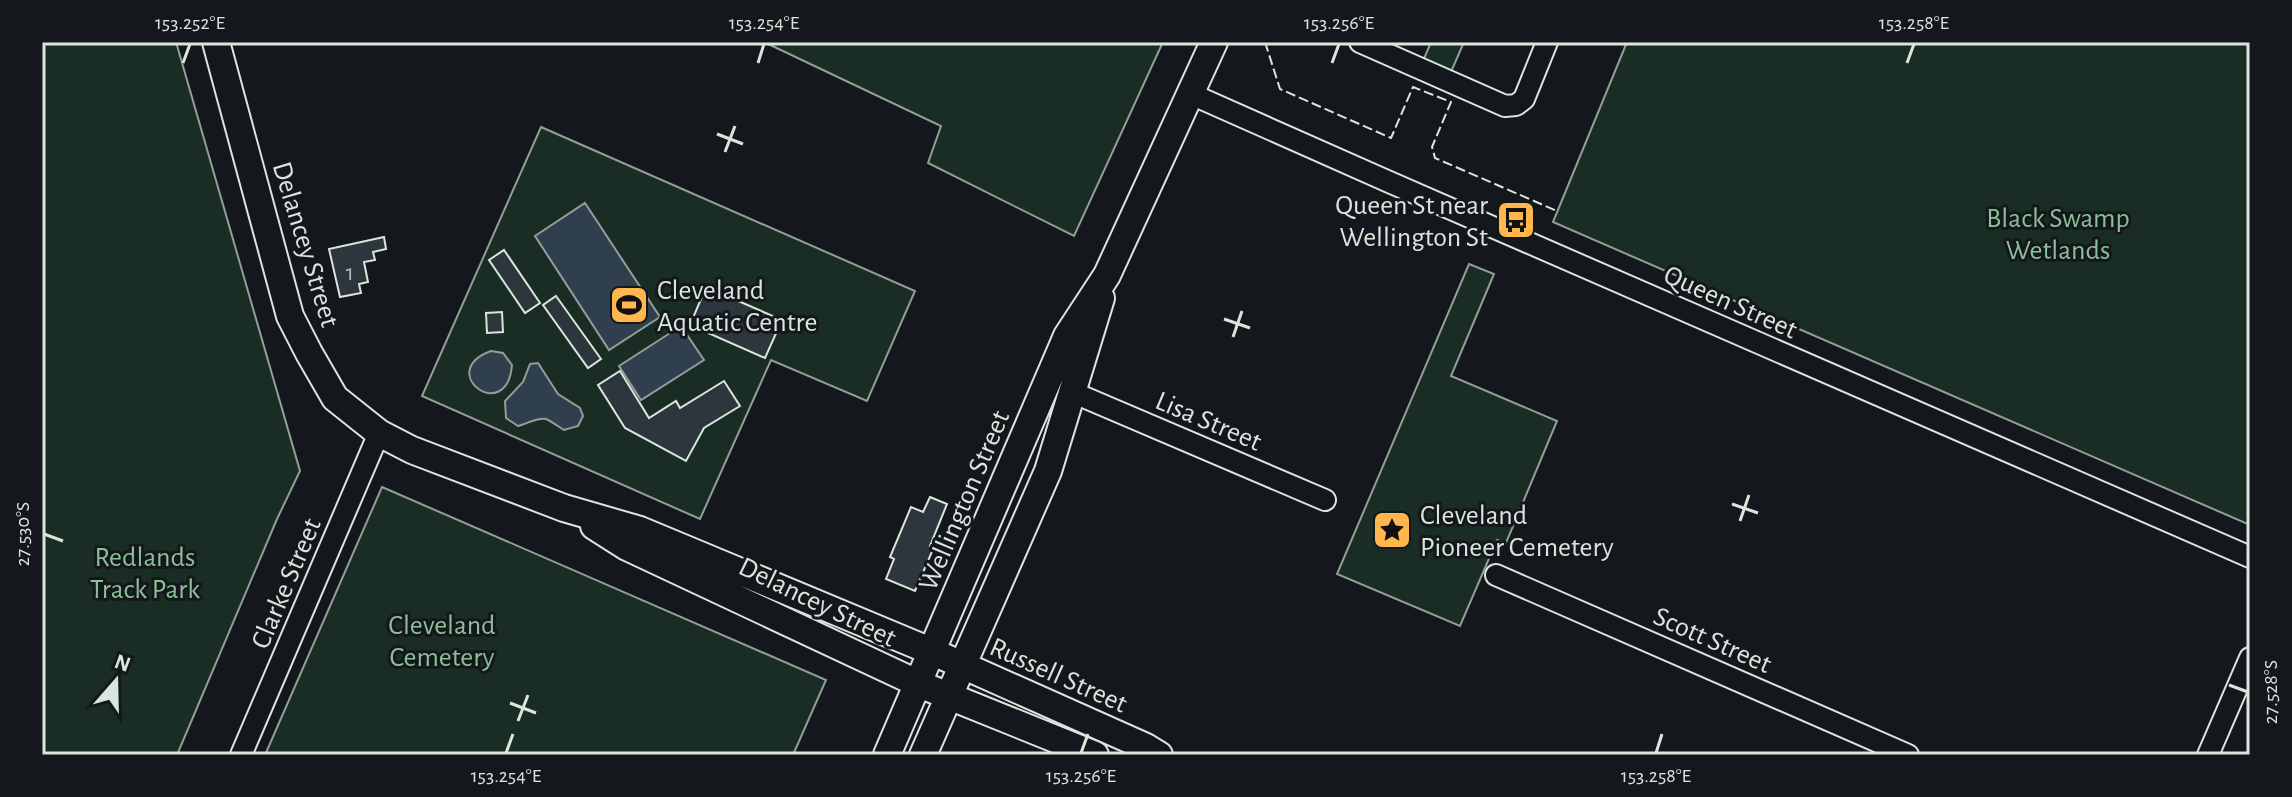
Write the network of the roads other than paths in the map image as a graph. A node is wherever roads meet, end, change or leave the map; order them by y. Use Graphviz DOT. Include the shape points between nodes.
graph roads {
  1 [pos="216,42"];
  2 [pos="1214,42"];
  3 [pos="1360,42"];
  4 [pos="1547,42"];
  5 [pos="1191,94"];
  6 [pos="1107,275"];
  7 [pos="1072,392"];
  8 [pos="379,433"];
  9 [pos="1325,500"];
  10 [pos="564,508"];
  11 [pos="2250,557"];
  12 [pos="1496,575"];
  13 [pos="933,652"];
  14 [pos="2250,658"];
  15 [pos="961,665"];
  16 [pos="919,684"];
  17 [pos="948,696"];
  18 [pos="241,755"];
  19 [pos="887,755"];
  20 [pos="923,755"];
  21 [pos="1095,755"];
  22 [pos="1159,755"];
  23 [pos="1908,755"];
  24 [pos="2208,755"];
  1 -- 8 [label="main road, Delancey Street" via="290,316 335,398"];
  2 -- 5 [label="main road, Wellington Street"];
  3 -- 4 [label="street" via="1505,106 1524,99"];
  5 -- 6 [label="main road, Wellington Street"];
  5 -- 11 [label="street, Queen Street"];
  6 -- 7 [label="main road, Wellington Street"];
  6 -- 13 [label="main road, Wellington Street" via="1067,336"];
  7 -- 9 [label="street, Lisa Street"];
  7 -- 15 [label="main road, Wellington Street" via="1048,471"];
  8 -- 10 [label="main road, Delancey Street"];
  8 -- 18 [label="street, Clarke Street"];
  10 -- 13 [label="main road, Delancey Street" via="640,530"];
  10 -- 16 [label="main road, Delancey Street" via="627,547"];
  12 -- 23 [label="street, Scott Street"];
  13 -- 15 [label="main road, Russell Street"];
  13 -- 16 [label="main road, Wellington Street"];
  14 -- 24 [label="street"];
  15 -- 17 [label="main road, Wellington Street"];
  15 -- 22 [label="main road, Russell Street"];
  16 -- 17 [label="main road"];
  16 -- 19 [label="main road, Wellington Street"];
  17 -- 20 [label="main road, Wellington Street"];
  17 -- 21 [label="main road"];
}
